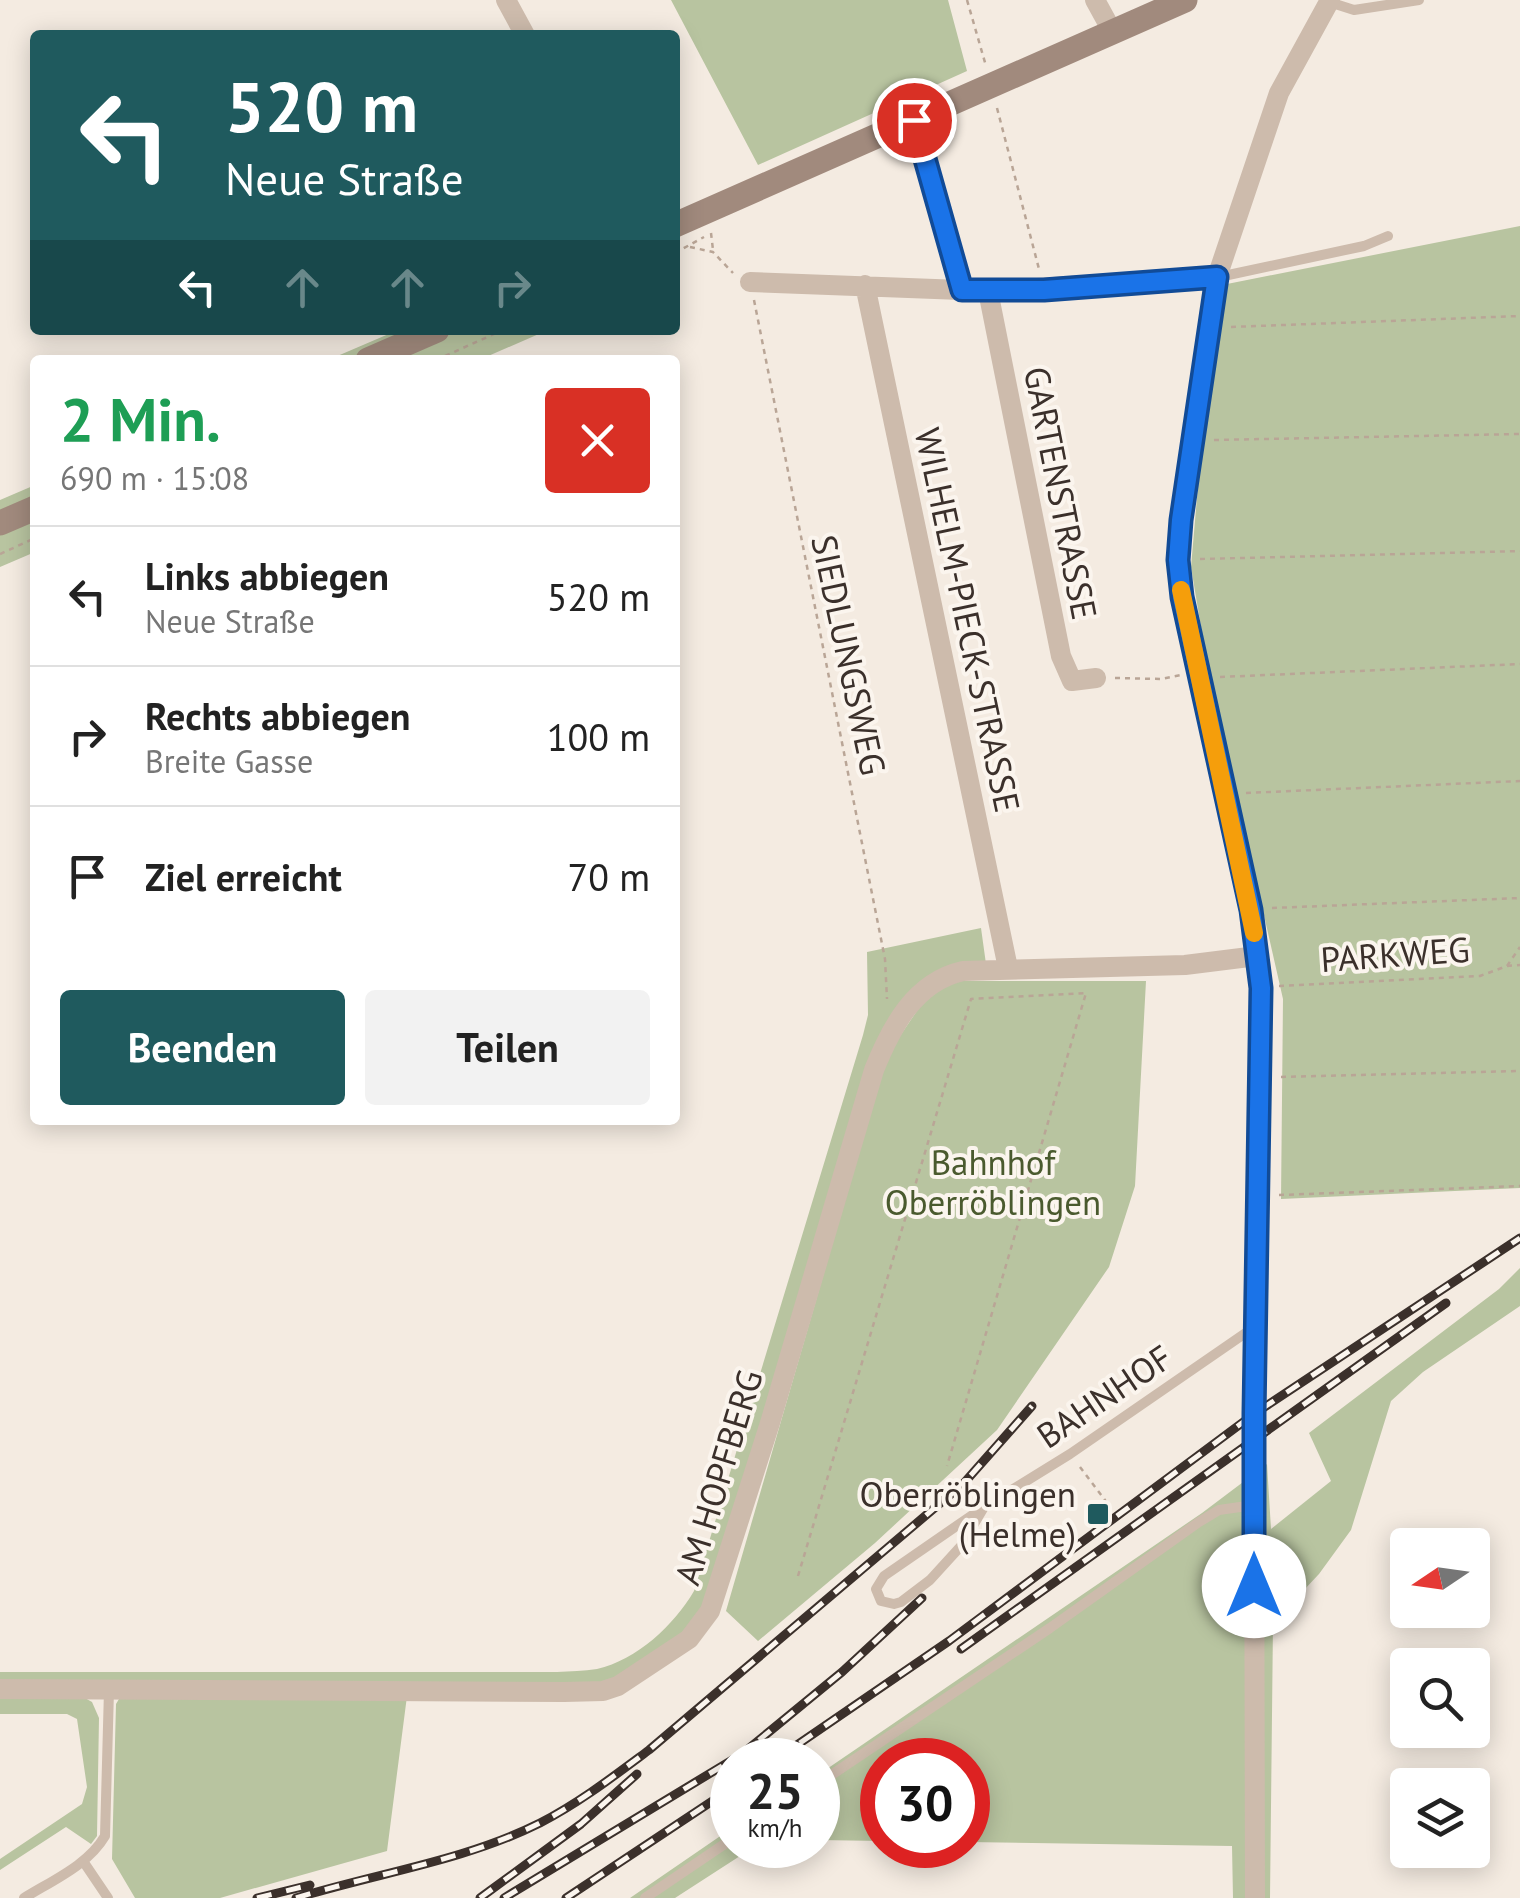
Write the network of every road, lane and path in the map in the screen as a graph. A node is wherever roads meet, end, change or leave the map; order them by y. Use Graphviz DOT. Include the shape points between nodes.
graph roads {
  1 [pos="506,0"];
  2 [pos="967,0"];
  3 [pos="1095,0"];
  4 [pos="1185,0"];
  5 [pos="1329,1"];
  6 [pos="1412,1"];
  7 [pos="1375,4"];
  8 [pos="521,30"];
  9 [pos="1112,31"];
  10 [pos="985,65"];
  11 [pos="998,112"];
  12 [pos="914,120"];
  13 [pos="711,230"];
  14 [pos="682,236"];
  15 [pos="1388,236"];
  16 [pos="714,252"];
  17 [pos="1217,277"];
  18 [pos="750,282"];
  19 [pos="865,286"];
  20 [pos="962,290"];
  21 [pos="1044,290"];
  22 [pos="988,291"];
  23 [pos="1520,316"];
  24 [pos="1209,328"];
  25 [pos="426,335"];
  26 [pos="492,335"];
  27 [pos="380,355"];
  28 [pos="447,355"];
  29 [pos="1520,434"];
  30 [pos="1192,441"];
  31 [pos="30,510"];
  32 [pos="0,523"];
  33 [pos="30,540"];
  34 [pos="1520,551"];
  35 [pos="0,554"];
  36 [pos="1197,570"];
  37 [pos="1520,664"];
  38 [pos="1198,674"];
  39 [pos="1096,678"];
  40 [pos="1520,781"];
  41 [pos="1225,794"];
  42 [pos="1520,898"];
  43 [pos="1251,910"];
  44 [pos="1520,946"];
  45 [pos="1257,956"];
  46 [pos="1520,965"];
  47 [pos="1507,966"];
  48 [pos="1008,968"];
  49 [pos="1279,976"];
  50 [pos="886,1040"];
  51 [pos="1520,1071"];
  52 [pos="1260,1078"];
  53 [pos="1520,1186"];
  54 [pos="1258,1196"];
  55 [pos="1256,1332"];
  56 [pos="1070,1454"];
  57 [pos="948,1466"];
  58 [pos="1254,1505"];
  59 [pos="984,1508"];
  60 [pos="1114,1526"];
  61 [pos="798,1576"];
  62 [pos="0,1689"];
  63 [pos="109,1690"];
  64 [pos="840,1769"];
  65 [pos="710,1855"];
  66 [pos="83,1861"];
  67 [pos="24,1898"];
  68 [pos="108,1898"];
  69 [pos="645,1898"];
  70 [pos="1254,1898"];
  1 -- 8 [label="street"];
  2 -- 10 [label="path"];
  3 -- 9 [label="street"];
  4 -- 9 [label="main road"];
  5 -- 7 [label="lane" via="1354,10"];
  5 -- 17 [label="street" via="1280,93"];
  6 -- 7 [label="lane"];
  9 -- 12 [label="main road"];
  11 -- 21 [label="path"];
  12 -- 14 [label="main road"];
  12 -- 20 [label="street"];
  13 -- 16 [label="path"];
  14 -- 16 [label="path"];
  15 -- 17 [label="lane"];
  16 -- 18 [label="path"];
  17 -- 21 [label="street"];
  17 -- 24 [label="street"];
  18 -- 19 [label="street"];
  18 -- 50 [label="path, SIEDLUNGSWEG" via="884,959"];
  19 -- 20 [label="street"];
  19 -- 48 [label="street, WILHELM-PIECK-STRASSE"];
  20 -- 22 [label="street"];
  21 -- 22 [label="street"];
  22 -- 39 [label="street, GARTENSTRASSE" via="1060,656 1072,681"];
  23 -- 24 [label="path"];
  24 -- 30 [label="street"];
  25 -- 27 [label="main road"];
  26 -- 28 [label="path"];
  29 -- 30 [label="path"];
  30 -- 38 [label="street" via="1178,560"];
  31 -- 32 [label="main road"];
  33 -- 35 [label="path"];
  34 -- 36 [label="path" via="1197,559"];
  37 -- 38 [label="path"];
  38 -- 39 [label="path"];
  38 -- 41 [label="street"];
  40 -- 41 [label="path"];
  41 -- 43 [label="street"];
  42 -- 43 [label="path"];
  43 -- 45 [label="street"];
  44 -- 47 [label="path, PARKWEG"];
  45 -- 48 [label="street, AM HOPFBERG" via="1186,965"];
  45 -- 52 [label="street"];
  46 -- 47 [label="path"];
  47 -- 49 [label="path, PARKWEG" via="1480,976 1280,986"];
  48 -- 50 [label="street, AM HOPFBERG" via="962,971 932,982"];
  50 -- 63 [label="street, AM HOPFBERG" via="710,1610 689,1639 603,1691"];
  51 -- 52 [label="path"];
  52 -- 54 [label="street"];
  53 -- 54 [label="path"];
  54 -- 55 [label="street"];
  55 -- 56 [label="lane, BAHNHOF"];
  55 -- 58 [label="street"];
  56 -- 59 [label="lane, BAHNHOF"];
  56 -- 60 [label="path" via="1104,1500"];
  57 -- 61 [label="path" via="1086,993 972,1000"];
  58 -- 64 [label="lane" via="1219,1510 1198,1522"];
  58 -- 70 [label="street"];
  59 -- 59 [label="lane, BAHNHOF" via="884,1576 876,1589 882,1601 901,1602 930,1580"];
  62 -- 63 [label="street, AM HOPFBERG"];
  63 -- 66 [label="lane" via="108,1821 97,1849"];
  65 -- 69 [label="lane"];
  66 -- 67 [label="lane"];
  66 -- 68 [label="lane"];
}
